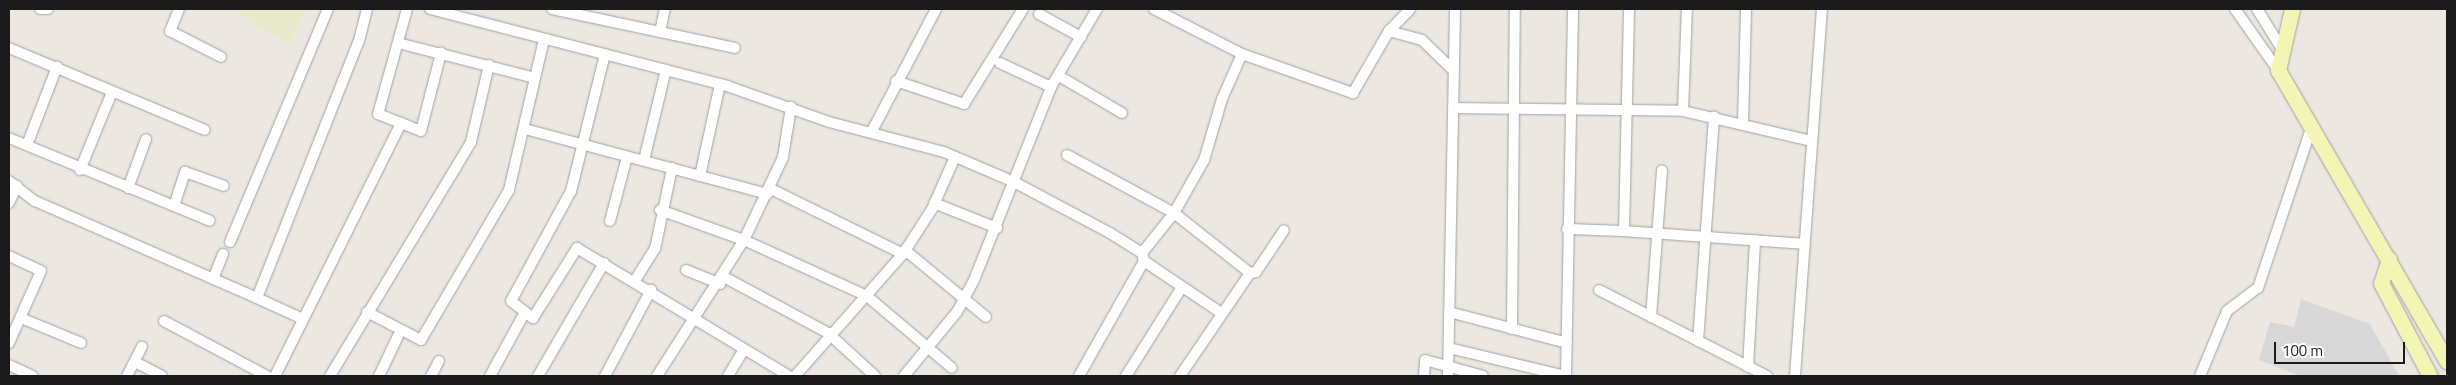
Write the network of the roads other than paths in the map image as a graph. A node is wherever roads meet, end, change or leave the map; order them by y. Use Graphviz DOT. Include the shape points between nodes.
graph roads {
  1 [pos="40,9"];
  2 [pos="48,9"];
  3 [pos="180,9"];
  4 [pos="328,9"];
  5 [pos="367,9"];
  6 [pos="407,9"];
  7 [pos="430,9"];
  8 [pos="552,9"];
  9 [pos="665,9"];
  10 [pos="936,9"];
  11 [pos="1023,9"];
  12 [pos="1097,9"];
  13 [pos="1154,9"];
  14 [pos="1410,9"];
  15 [pos="1456,9"];
  16 [pos="1515,9"];
  17 [pos="1573,9"];
  18 [pos="1629,9"];
  19 [pos="1687,9"];
  20 [pos="1746,9"];
  21 [pos="1822,9"];
  22 [pos="2234,9"];
  23 [pos="2257,9"];
  24 [pos="2292,9"];
  25 [pos="601,14"];
  26 [pos="1039,14"];
  27 [pos="1388,31"];
  28 [pos="660,32"];
  29 [pos="1081,37"];
  30 [pos="544,39"];
  31 [pos="398,43"];
  32 [pos="9,48"];
  33 [pos="735,48"];
  34 [pos="2283,51"];
  35 [pos="441,53"];
  36 [pos="606,54"];
  37 [pos="1242,54"];
  38 [pos="221,56"];
  39 [pos="1000,62"];
  40 [pos="489,65"];
  41 [pos="57,66"];
  42 [pos="666,70"];
  43 [pos="1454,70"];
  44 [pos="2278,70"];
  45 [pos="1059,76"];
  46 [pos="535,78"];
  47 [pos="896,81"];
  48 [pos="720,84"];
  49 [pos="1051,88"];
  50 [pos="112,92"];
  51 [pos="791,107"];
  52 [pos="1453,108"];
  53 [pos="1511,108"];
  54 [pos="1570,109"];
  55 [pos="1625,111"];
  56 [pos="1683,111"];
  57 [pos="1122,113"];
  58 [pos="1714,117"];
  59 [pos="401,123"];
  60 [pos="1744,124"];
  61 [pos="525,128"];
  62 [pos="2311,129"];
  63 [pos="205,130"];
  64 [pos="872,131"];
  65 [pos="9,138"];
  66 [pos="146,139"];
  67 [pos="1812,141"];
  68 [pos="584,144"];
  69 [pos="27,145"];
  70 [pos="1067,156"];
  71 [pos="627,157"];
  72 [pos="955,157"];
  73 [pos="644,160"];
  74 [pos="672,168"];
  75 [pos="80,170"];
  76 [pos="1662,170"];
  77 [pos="700,176"];
  78 [pos="1014,182"];
  79 [pos="13,184"];
  80 [pos="224,186"];
  81 [pos="128,188"];
  82 [pos="768,191"];
  83 [pos="9,203"];
  84 [pos="934,203"];
  85 [pos="174,206"];
  86 [pos="662,211"];
  87 [pos="1174,213"];
  88 [pos="210,221"];
  89 [pos="610,221"];
  90 [pos="997,228"];
  91 [pos="1567,229"];
  92 [pos="1284,230"];
  93 [pos="1624,231"];
  94 [pos="1657,234"];
  95 [pos="1705,237"];
  96 [pos="744,240"];
  97 [pos="1755,240"];
  98 [pos="230,242"];
  99 [pos="1805,244"];
  100 [pos="904,252"];
  101 [pos="223,254"];
  102 [pos="9,256"];
  103 [pos="1143,257"];
  104 [pos="2389,259"];
  105 [pos="604,263"];
  106 [pos="686,270"];
  107 [pos="1250,273"];
  108 [pos="213,279"];
  109 [pos="722,280"];
  110 [pos="634,282"];
  111 [pos="1182,287"];
  112 [pos="651,290"];
  113 [pos="1598,290"];
  114 [pos="867,296"];
  115 [pos="257,298"];
  116 [pos="963,300"];
  117 [pos="367,312"];
  118 [pos="525,312"];
  119 [pos="1220,312"];
  120 [pos="1449,312"];
  121 [pos="986,317"];
  122 [pos="1651,317"];
  123 [pos="21,318"];
  124 [pos="694,318"];
  125 [pos="303,319"];
  126 [pos="164,321"];
  127 [pos="1512,329"];
  128 [pos="830,335"];
  129 [pos="398,336"];
  130 [pos="1698,341"];
  131 [pos="9,343"];
  132 [pos="81,343"];
  133 [pos="1567,343"];
  134 [pos="927,346"];
  135 [pos="142,347"];
  136 [pos="1449,348"];
  137 [pos="744,349"];
  138 [pos="439,361"];
  139 [pos="2447,361"];
  140 [pos="134,362"];
  141 [pos="9,365"];
  142 [pos="1748,367"];
  143 [pos="952,368"];
  144 [pos="1448,371"];
  145 [pos="33,376"];
  146 [pos="127,376"];
  147 [pos="162,376"];
  148 [pos="267,376"];
  149 [pos="275,376"];
  150 [pos="330,376"];
  151 [pos="379,376"];
  152 [pos="431,376"];
  153 [pos="490,376"];
  154 [pos="538,376"];
  155 [pos="605,376"];
  156 [pos="657,376"];
  157 [pos="728,376"];
  158 [pos="789,376"];
  159 [pos="795,376"];
  160 [pos="875,376"];
  161 [pos="904,376"];
  162 [pos="1079,376"];
  163 [pos="1126,376"];
  164 [pos="1180,376"];
  165 [pos="1424,376"];
  166 [pos="1483,376"];
  167 [pos="1566,376"];
  168 [pos="1767,376"];
  169 [pos="1795,376"];
  170 [pos="2200,376"];
  171 [pos="2430,376"];
  1 -- 2 [label="street"];
  3 -- 38 [label="street" via="170,31"];
  4 -- 98 [label="street"];
  5 -- 115 [label="street" via="359,41"];
  6 -- 31 [label="street"];
  7 -- 30 [label="street"];
  8 -- 25 [label="street"];
  9 -- 28 [label="street"];
  10 -- 47 [label="street"];
  11 -- 47 [label="street" via="964,104"];
  12 -- 29 [label="street"];
  13 -- 37 [label="street"];
  14 -- 27 [label="street"];
  15 -- 43 [label="street"];
  16 -- 53 [label="street"];
  17 -- 54 [label="street"];
  18 -- 55 [label="street"];
  19 -- 56 [label="street"];
  20 -- 60 [label="street"];
  21 -- 67 [label="street"];
  22 -- 44 [label="street"];
  23 -- 34 [label="street"];
  24 -- 34 [label="street"];
  25 -- 28 [label="street"];
  26 -- 29 [label="street"];
  27 -- 37 [label="street" via="1353,94"];
  27 -- 43 [label="street" via="1422,40"];
  28 -- 33 [label="street"];
  29 -- 45 [label="street"];
  30 -- 36 [label="street"];
  30 -- 46 [label="street"];
  31 -- 35 [label="street"];
  31 -- 59 [label="street" via="378,114"];
  32 -- 41 [label="street"];
  34 -- 44 [label="street"];
  35 -- 40 [label="street"];
  35 -- 59 [label="street" via="421,131"];
  36 -- 42 [label="street"];
  36 -- 68 [label="street"];
  37 -- 87 [label="street" via="1222,99 1207,154"];
  39 -- 49 [label="street"];
  40 -- 46 [label="street"];
  40 -- 117 [label="street" via="470,142"];
  41 -- 50 [label="street"];
  41 -- 69 [label="street"];
  42 -- 48 [label="street"];
  42 -- 73 [label="street"];
  43 -- 52 [label="street"];
  44 -- 62 [label="street"];
  45 -- 49 [label="street"];
  45 -- 57 [label="street"];
  46 -- 61 [label="street"];
  47 -- 64 [label="street"];
  48 -- 51 [label="street"];
  48 -- 77 [label="street"];
  49 -- 78 [label="street"];
  50 -- 63 [label="street"];
  50 -- 75 [label="street"];
  51 -- 64 [label="street" via="829,122"];
  51 -- 82 [label="street" via="783,157"];
  52 -- 53 [label="street"];
  52 -- 120 [label="street"];
  53 -- 54 [label="street"];
  53 -- 127 [label="street"];
  54 -- 55 [label="street"];
  54 -- 91 [label="street"];
  55 -- 56 [label="street"];
  55 -- 93 [label="street"];
  56 -- 58 [label="street"];
  58 -- 60 [label="street"];
  58 -- 95 [label="street"];
  59 -- 125 [label="street"];
  60 -- 67 [label="street"];
  61 -- 68 [label="street"];
  61 -- 117 [label="street" via="509,190 421,340"];
  62 -- 104 [label="street"];
  62 -- 170 [label="street" via="2258,288 2227,311"];
  64 -- 72 [label="street"];
  65 -- 69 [label="street"];
  66 -- 81 [label="street"];
  67 -- 99 [label="street"];
  68 -- 71 [label="street"];
  68 -- 118 [label="street" via="563,210 510,301"];
  69 -- 75 [label="street"];
  70 -- 87 [label="street"];
  71 -- 73 [label="street"];
  71 -- 89 [label="street"];
  72 -- 78 [label="street"];
  72 -- 84 [label="street"];
  73 -- 74 [label="street"];
  74 -- 77 [label="street"];
  74 -- 86 [label="street"];
  75 -- 81 [label="street"];
  76 -- 94 [label="street"];
  77 -- 82 [label="street"];
  78 -- 90 [label="street"];
  78 -- 103 [label="street"];
  79 -- 83 [label="street"];
  79 -- 108 [label="street" via="35,201"];
  80 -- 85 [label="street" via="185,172"];
  81 -- 85 [label="street"];
  82 -- 96 [label="street"];
  82 -- 100 [label="street"];
  84 -- 90 [label="street"];
  84 -- 100 [label="street"];
  85 -- 88 [label="street"];
  86 -- 96 [label="street"];
  86 -- 110 [label="street" via="655,249"];
  87 -- 103 [label="street"];
  87 -- 107 [label="street"];
  90 -- 116 [label="street"];
  91 -- 93 [label="street"];
  91 -- 133 [label="street"];
  92 -- 107 [label="street" via="1256,272"];
  93 -- 94 [label="street"];
  94 -- 95 [label="street"];
  94 -- 122 [label="street"];
  95 -- 97 [label="street"];
  95 -- 130 [label="street"];
  96 -- 109 [label="street"];
  96 -- 114 [label="street"];
  97 -- 99 [label="street"];
  97 -- 142 [label="street"];
  99 -- 169 [label="street"];
  100 -- 114 [label="street"];
  100 -- 116 [label="street"];
  101 -- 108 [label="street"];
  102 -- 123 [label="street" via="41,271"];
  103 -- 111 [label="street"];
  103 -- 162 [label="street"];
  104 -- 139 [label="street"];
  104 -- 171 [label="street" via="2381,283"];
  105 -- 110 [label="street"];
  105 -- 118 [label="street" via="577,248 533,318"];
  105 -- 154 [label="street"];
  106 -- 109 [label="street"];
  107 -- 119 [label="street"];
  108 -- 115 [label="street"];
  109 -- 124 [label="street"];
  109 -- 128 [label="street"];
  110 -- 112 [label="street"];
  111 -- 119 [label="street"];
  111 -- 163 [label="street"];
  112 -- 124 [label="street"];
  112 -- 155 [label="street"];
  113 -- 122 [label="street"];
  114 -- 128 [label="street"];
  114 -- 134 [label="street"];
  115 -- 125 [label="street"];
  116 -- 121 [label="street"];
  116 -- 134 [label="street"];
  117 -- 150 [label="street"];
  118 -- 153 [label="street"];
  119 -- 164 [label="street"];
  120 -- 127 [label="street"];
  120 -- 136 [label="street"];
  122 -- 130 [label="street"];
  123 -- 131 [label="street"];
  123 -- 132 [label="street"];
  124 -- 137 [label="street"];
  124 -- 156 [label="street"];
  125 -- 149 [label="street"];
  126 -- 148 [label="street"];
  127 -- 133 [label="street"];
  128 -- 159 [label="street"];
  128 -- 160 [label="street"];
  129 -- 151 [label="street"];
  130 -- 142 [label="street"];
  133 -- 167 [label="street"];
  134 -- 143 [label="street"];
  134 -- 161 [label="street"];
  135 -- 140 [label="street"];
  136 -- 144 [label="street"];
  136 -- 167 [label="street"];
  137 -- 157 [label="street"];
  137 -- 158 [label="street"];
  138 -- 152 [label="street"];
  140 -- 146 [label="street"];
  140 -- 147 [label="street"];
  141 -- 145 [label="street"];
  142 -- 168 [label="street"];
  144 -- 165 [label="street" via="1425,360"];
  144 -- 166 [label="street"];
}
